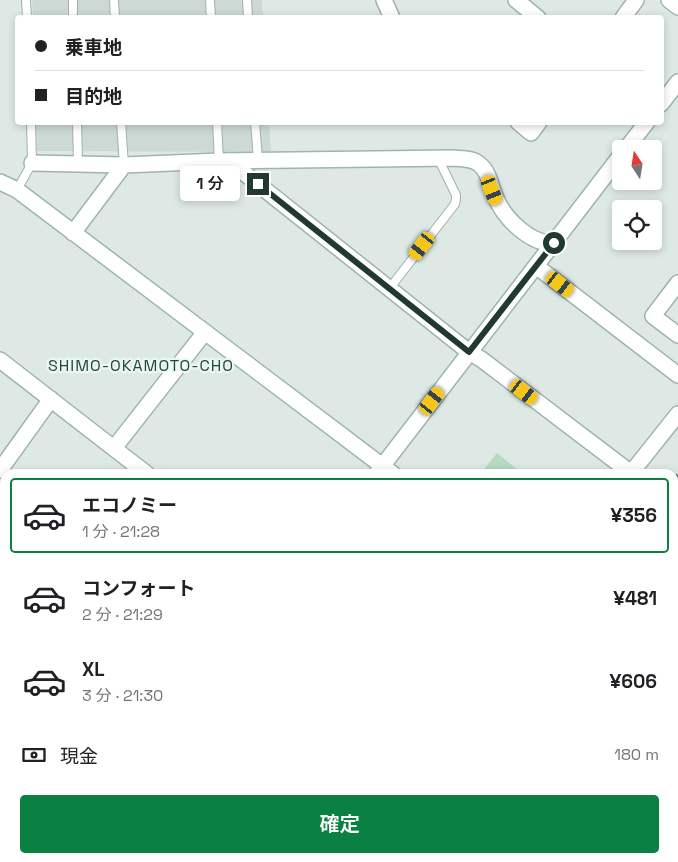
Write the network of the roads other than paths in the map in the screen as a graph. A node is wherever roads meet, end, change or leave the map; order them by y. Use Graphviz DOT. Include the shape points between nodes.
graph roads {
  1 [pos="26,0"];
  2 [pos="73,0"];
  3 [pos="114,0"];
  4 [pos="210,0"];
  5 [pos="247,0"];
  6 [pos="384,0"];
  7 [pos="516,0"];
  8 [pos="636,0"];
  9 [pos="669,0"];
  10 [pos="678,7"];
  11 [pos="27,15"];
  12 [pos="73,15"];
  13 [pos="115,15"];
  14 [pos="211,15"];
  15 [pos="248,15"];
  16 [pos="391,15"];
  17 [pos="534,15"];
  18 [pos="625,15"];
  19 [pos="678,82"];
  20 [pos="664,100"];
  21 [pos="31,125"];
  22 [pos="77,125"];
  23 [pos="121,125"];
  24 [pos="218,125"];
  25 [pos="256,125"];
  26 [pos="522,125"];
  27 [pos="537,125"];
  28 [pos="645,125"];
  29 [pos="633,140"];
  30 [pos="438,158"];
  31 [pos="258,160"];
  32 [pos="224,161"];
  33 [pos="32,163"];
  34 [pos="78,164"];
  35 [pos="124,165"];
  36 [pos="612,167"];
  37 [pos="0,182"];
  38 [pos="17,190"];
  39 [pos="73,232"];
  40 [pos="554,243"];
  41 [pos="536,266"];
  42 [pos="678,283"];
  43 [pos="390,288"];
  44 [pos="205,332"];
  45 [pos="678,335"];
  46 [pos="469,352"];
  47 [pos="0,360"];
  48 [pos="678,375"];
  49 [pos="51,400"];
  50 [pos="678,414"];
  51 [pos="114,448"];
  52 [pos="1,469"];
  53 [pos="141,469"];
  54 [pos="381,469"];
  55 [pos="385,469"];
  56 [pos="624,469"];
  57 [pos="635,469"];
  1 -- 11 [label="lane"];
  2 -- 12 [label="lane"];
  3 -- 13 [label="lane"];
  4 -- 14 [label="lane"];
  5 -- 15 [label="lane"];
  6 -- 16 [label="street"];
  7 -- 17 [label="street"];
  8 -- 18 [label="street"];
  9 -- 10 [label="street"];
  19 -- 20 [label="street"];
  21 -- 33 [label="lane"];
  22 -- 34 [label="lane"];
  23 -- 35 [label="lane"];
  24 -- 32 [label="lane"];
  25 -- 31 [label="lane"];
  26 -- 27 [label="street" via="531,132"];
  28 -- 29 [label="street"];
  30 -- 31 [label="street"];
  30 -- 40 [label="street" via="479,163 497,201 512,221 533,238"];
  30 -- 43 [label="lane" via="456,194 455,204"];
  31 -- 32 [label="street"];
  32 -- 35 [label="street"];
  32 -- 43 [label="street"];
  33 -- 34 [label="street"];
  33 -- 38 [label="lane"];
  34 -- 35 [label="street"];
  35 -- 39 [label="street"];
  36 -- 40 [label="street"];
  37 -- 38 [label="street"];
  38 -- 39 [label="street"];
  39 -- 44 [label="street"];
  40 -- 41 [label="street"];
  41 -- 46 [label="street"];
  41 -- 48 [label="street"];
  42 -- 45 [label="street" via="653,316"];
  43 -- 46 [label="street"];
  44 -- 51 [label="street"];
  44 -- 54 [label="street"];
  46 -- 55 [label="street"];
  46 -- 56 [label="street"];
  47 -- 49 [label="street"];
  49 -- 51 [label="street"];
  49 -- 52 [label="street"];
  50 -- 57 [label="street"];
  51 -- 53 [label="street"];
}
